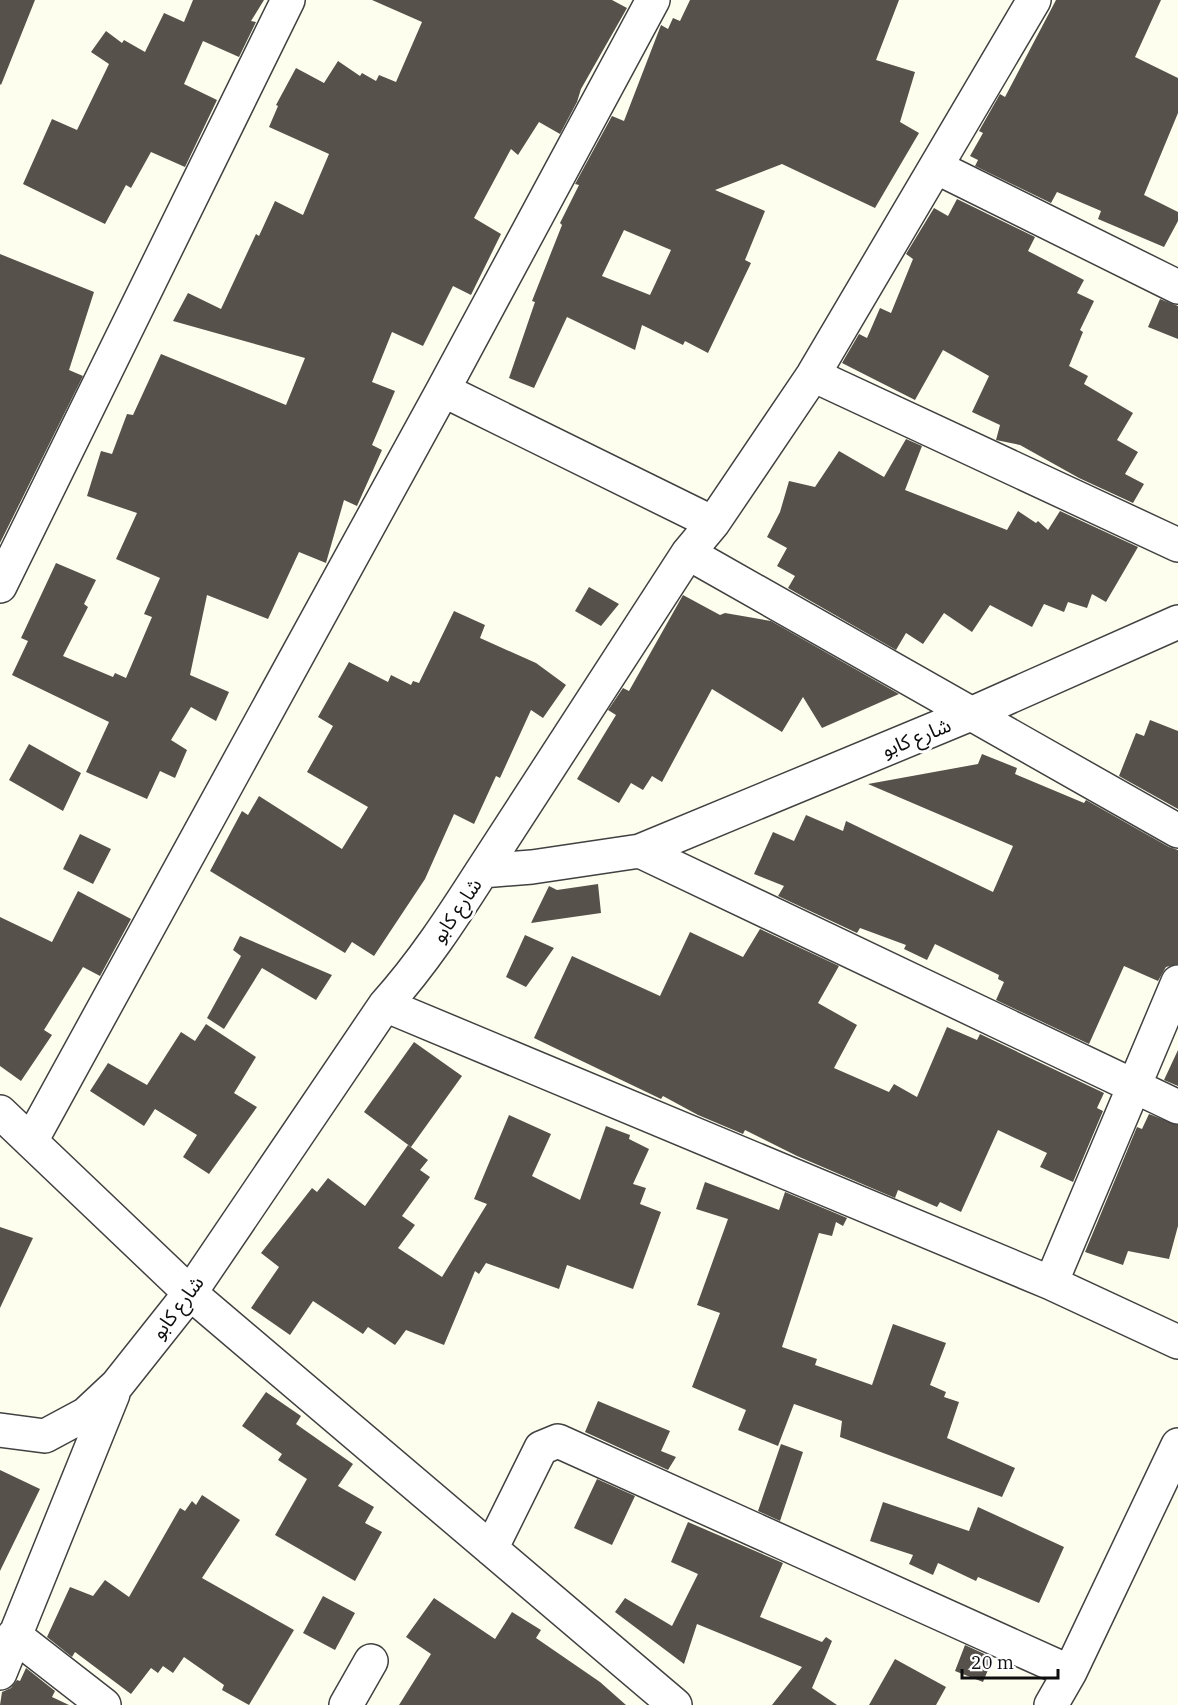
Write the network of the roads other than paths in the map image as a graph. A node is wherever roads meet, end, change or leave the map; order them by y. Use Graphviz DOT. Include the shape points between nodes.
graph roads {
  1 [pos="288,0"];
  2 [pos="653,0"];
  3 [pos="1035,0"];
  4 [pos="938,168"];
  5 [pos="1178,287"];
  6 [pos="813,375"];
  7 [pos="443,390"];
  8 [pos="713,523"];
  9 [pos="1178,545"];
  10 [pos="688,553"];
  11 [pos="0,586"];
  12 [pos="1178,622"];
  13 [pos="973,713"];
  14 [pos="1178,831"];
  15 [pos="640,851"];
  16 [pos="482,871"];
  17 [pos="1178,982"];
  18 [pos="386,1005"];
  19 [pos="1135,1086"];
  20 [pos="1178,1107"];
  21 [pos="0,1112"];
  22 [pos="31,1141"];
  23 [pos="1051,1283"];
  24 [pos="190,1293"];
  25 [pos="1178,1342"];
  26 [pos="117,1385"];
  27 [pos="0,1430"];
  28 [pos="1178,1445"];
  29 [pos="491,1549"];
  30 [pos="14,1635"];
  31 [pos="371,1661"];
  32 [pos="1070,1672"];
  33 [pos="0,1673"];
  34 [pos="104,1705"];
  35 [pos="346,1705"];
  36 [pos="675,1705"];
  37 [pos="1052,1705"];
  1 -- 11 [label="street"];
  2 -- 7 [label="street"];
  3 -- 4 [label="street"];
  4 -- 5 [label="street"];
  4 -- 6 [label="street"];
  6 -- 8 [label="street"];
  6 -- 9 [label="street"];
  7 -- 8 [label="street"];
  7 -- 22 [label="street"];
  8 -- 10 [label="street"];
  10 -- 13 [label="street"];
  10 -- 16 [label="street"];
  12 -- 13 [label="street, شارع كابو"];
  13 -- 14 [label="street"];
  13 -- 15 [label="street, شارع كابو"];
  15 -- 16 [label="street, شارع كابو"];
  15 -- 19 [label="street"];
  16 -- 18 [label="street, شارع كابو" via="438,938"];
  17 -- 19 [label="street"];
  18 -- 23 [label="street"];
  18 -- 24 [label="street, شارع كابو"];
  19 -- 20 [label="street"];
  19 -- 23 [label="street"];
  21 -- 22 [label="street"];
  22 -- 24 [label="street"];
  23 -- 25 [label="street"];
  24 -- 26 [label="street, شارع كابو"];
  24 -- 29 [label="street"];
  26 -- 27 [label="street, شارع كابو" via="86,1414 45,1436"];
  26 -- 30 [label="street"];
  28 -- 32 [label="street"];
  29 -- 32 [label="street" via="541,1448 558,1441"];
  29 -- 36 [label="street"];
  30 -- 33 [label="street"];
  30 -- 34 [label="street"];
  31 -- 35 [label="street"];
  32 -- 37 [label="street"];
}
